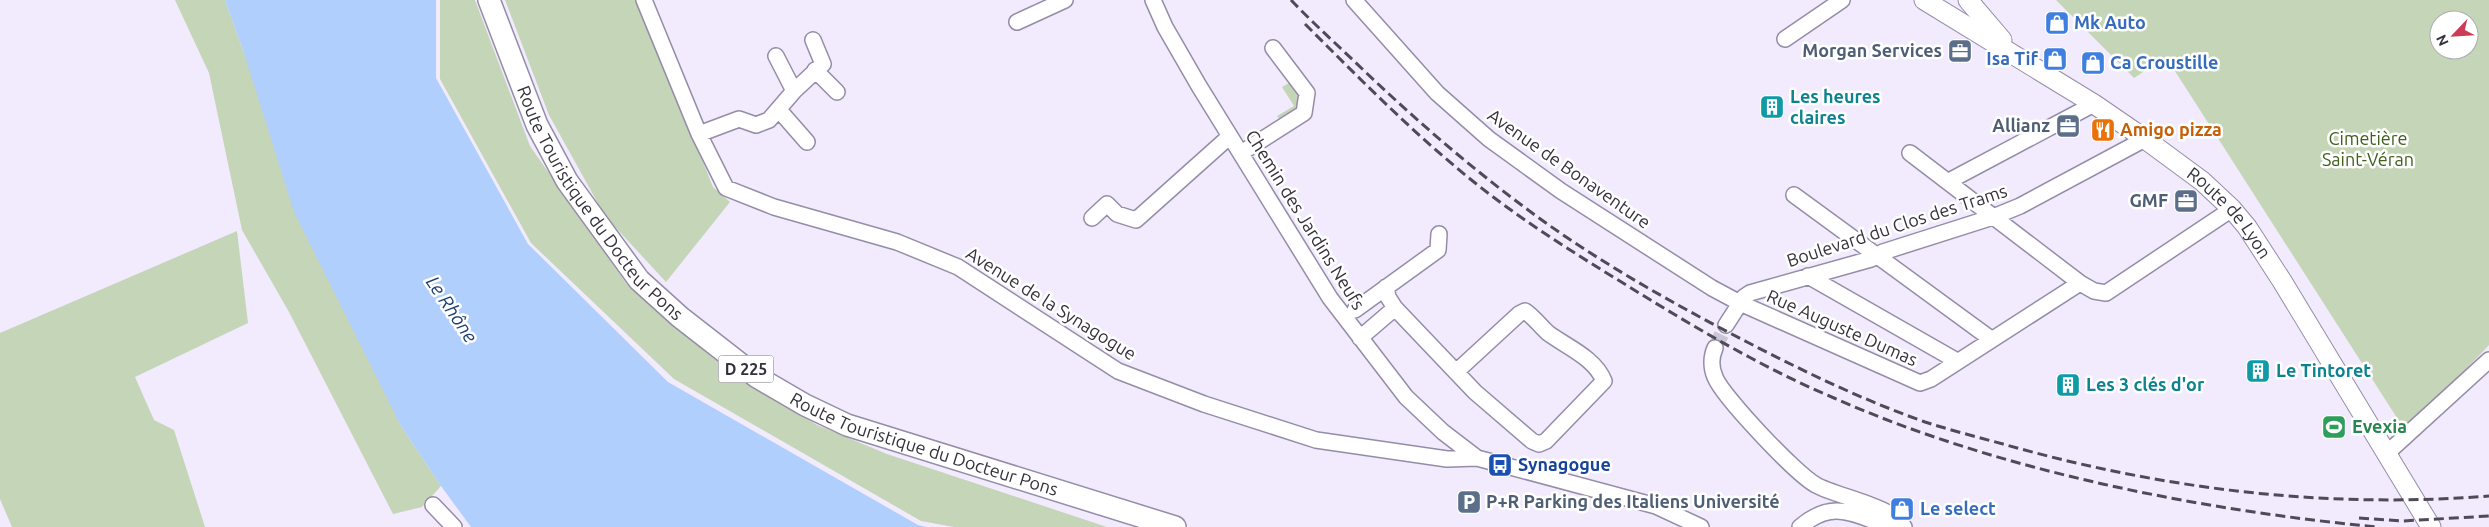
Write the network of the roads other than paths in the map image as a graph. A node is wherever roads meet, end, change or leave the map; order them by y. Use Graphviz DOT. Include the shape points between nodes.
graph roads {
  1 [pos="489,0"];
  2 [pos="644,0"];
  3 [pos="1065,0"];
  4 [pos="1153,0"];
  5 [pos="1354,0"];
  6 [pos="1842,0"];
  7 [pos="1924,0"];
  8 [pos="1968,0"];
  9 [pos="1947,6"];
  10 [pos="1017,22"];
  11 [pos="1785,39"];
  12 [pos="813,40"];
  13 [pos="1273,48"];
  14 [pos="776,56"];
  15 [pos="2024,62"];
  16 [pos="816,70"];
  17 [pos="794,92"];
  18 [pos="838,92"];
  19 [pos="2094,104"];
  20 [pos="779,110"];
  21 [pos="699,134"];
  22 [pos="1230,136"];
  23 [pos="2146,139"];
  24 [pos="807,142"];
  25 [pos="1241,153"];
  26 [pos="1910,153"];
  27 [pos="1949,181"];
  28 [pos="1794,195"];
  29 [pos="2232,208"];
  30 [pos="1993,217"];
  31 [pos="1092,218"];
  32 [pos="1439,234"];
  33 [pos="1877,255"];
  34 [pos="1808,276"];
  35 [pos="2080,283"];
  36 [pos="1386,287"];
  37 [pos="1740,303"];
  38 [pos="1395,308"];
  39 [pos="1355,310"];
  40 [pos="1726,325"];
  41 [pos="1360,338"];
  42 [pos="1991,339"];
  43 [pos="1715,348"];
  44 [pos="2489,360"];
  45 [pos="1957,362"];
  46 [pos="1456,372"];
  47 [pos="2386,454"];
  48 [pos="1477,458"];
  49 [pos="433,505"];
  50 [pos="454,527"];
  51 [pos="1175,527"];
  52 [pos="1700,527"];
  53 [pos="1800,527"];
  54 [pos="1891,527"];
  55 [pos="1904,527"];
  56 [pos="2430,527"];
  1 -- 51 [label="highway, Route Touristique du Docteur Pons / D 225" via="537,125 567,181 639,280 715,346 756,377 847,424"];
  2 -- 21 [label="street, Avenue de la Synagogue"];
  3 -- 10 [label="street"];
  4 -- 22 [label="street, Chemin des Jardins Neufs" via="1187,67"];
  5 -- 37 [label="street, Avenue de Bonaventure" via="1437,93 1489,139 1569,196"];
  6 -- 11 [label="street"];
  7 -- 9 [label="main road, Route de Lyon"];
  8 -- 15 [label="main road" via="1989,27"];
  9 -- 15 [label="main road, Route de Lyon"];
  12 -- 16 [label="street" via="823,64"];
  13 -- 25 [label="street" via="1307,93 1304,114"];
  14 -- 17 [label="street"];
  15 -- 19 [label="main road, Route de Lyon"];
  16 -- 17 [label="street"];
  16 -- 18 [label="street"];
  17 -- 20 [label="street"];
  19 -- 23 [label="main road, Route de Lyon"];
  19 -- 27 [label="street"];
  20 -- 21 [label="street" via="769,120 756,125 738,119"];
  20 -- 24 [label="street"];
  21 -- 48 [label="street, Avenue de la Synagogue" via="726,188 774,207 897,242 958,267 1118,370 1204,404 1316,440 1447,459"];
  22 -- 25 [label="street, Chemin des Jardins Neufs"];
  22 -- 31 [label="street" via="1136,220 1117,214 1108,204"];
  23 -- 29 [label="main road, Route de Lyon"];
  23 -- 30 [label="street, Boulevard du Clos des Trams"];
  25 -- 41 [label="street, Chemin des Jardins Neufs" via="1317,279"];
  26 -- 27 [label="street"];
  27 -- 30 [label="street"];
  28 -- 33 [label="street"];
  29 -- 35 [label="street" via="2106,293"];
  29 -- 47 [label="main road, Route de Lyon" via="2282,281"];
  30 -- 33 [label="street, Boulevard du Clos des Trams"];
  30 -- 35 [label="street"];
  32 -- 36 [label="street" via="1438,250"];
  33 -- 34 [label="street, Boulevard du Clos des Trams"];
  33 -- 42 [label="street"];
  34 -- 37 [label="street, Boulevard du Clos des Trams" via="1750,293"];
  34 -- 45 [label="street"];
  35 -- 42 [label="street, Rue Auguste Dumas"];
  36 -- 38 [label="street"];
  36 -- 39 [label="street"];
  37 -- 40 [label="street"];
  37 -- 45 [label="street, Rue Auguste Dumas" via="1920,384"];
  38 -- 41 [label="street"];
  38 -- 46 [label="street"];
  41 -- 48 [label="street, Chemin des Jardins Neufs" via="1418,411"];
  42 -- 45 [label="street, Rue Auguste Dumas"];
  43 -- 55 [label="street" via="1713,370 1721,389 1795,470 1816,485 1865,502 1897,519"];
  44 -- 47 [label="street"];
  46 -- 46 [label="street" via="1475,392 1539,444 1546,441 1603,385 1601,374 1584,356 1551,335 1525,312"];
  47 -- 56 [label="main road, Route de Lyon"];
  48 -- 52 [label="street, Avenue de la Synagogue" via="1656,506"];
  49 -- 50 [label="street"];
  53 -- 54 [label="street" via="1814,516 1830,510"];
}
